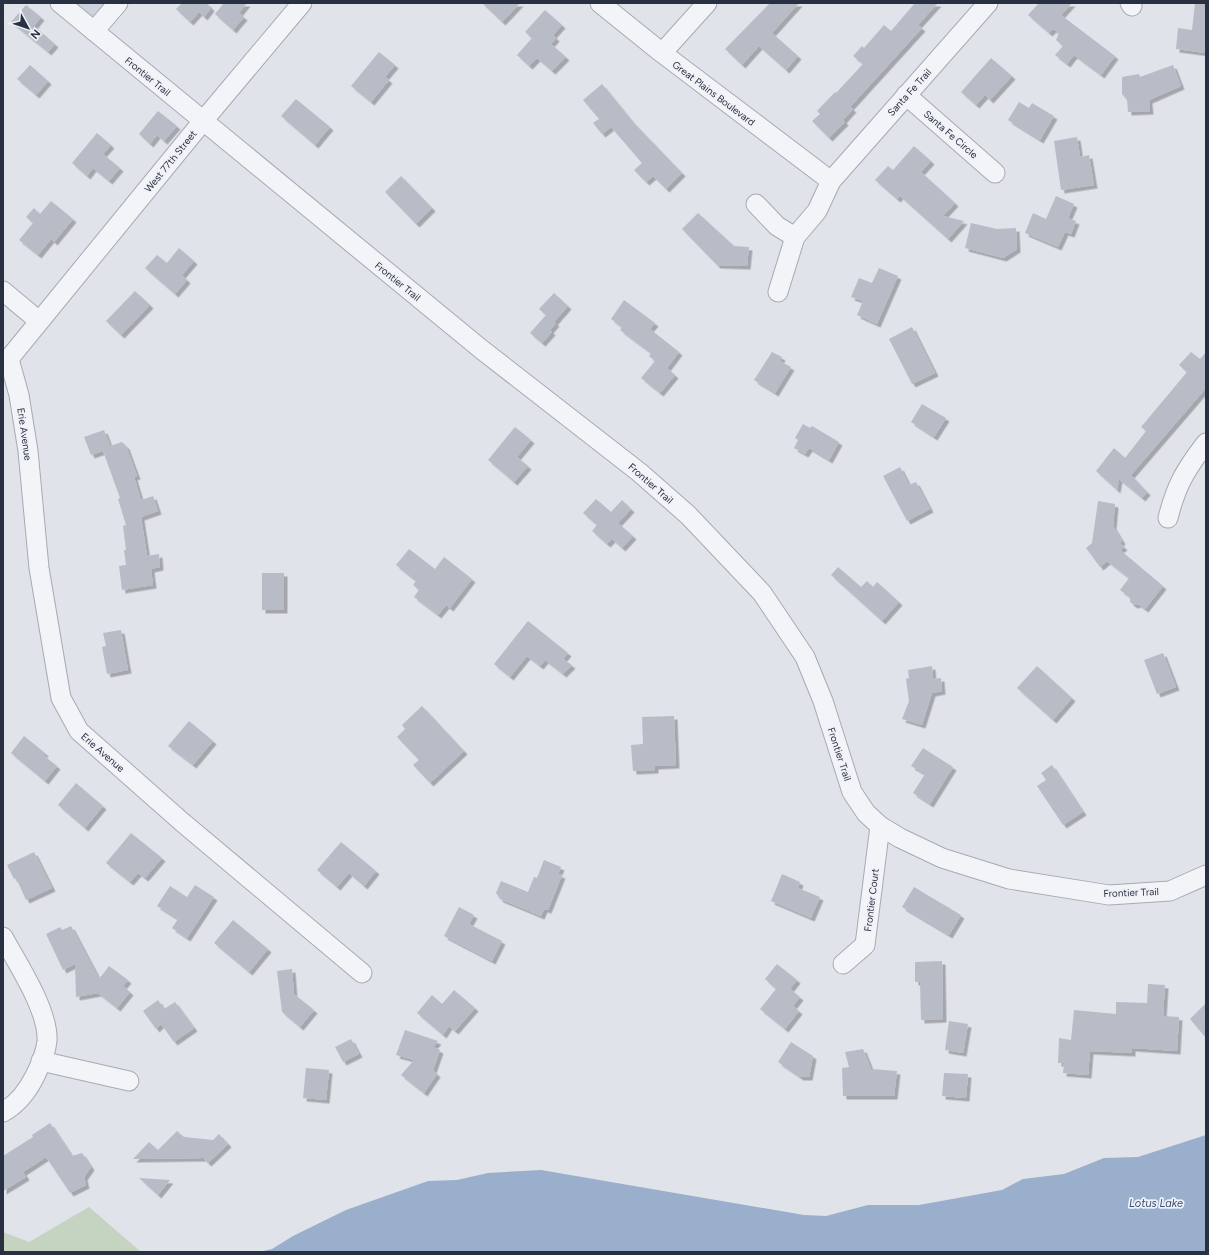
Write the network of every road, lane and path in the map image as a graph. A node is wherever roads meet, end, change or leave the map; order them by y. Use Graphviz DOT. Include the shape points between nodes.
graph roads {
  1 [pos="60,3"];
  2 [pos="118,3"];
  3 [pos="302,3"];
  4 [pos="600,3"];
  5 [pos="707,3"];
  6 [pos="988,3"];
  7 [pos="94,31"];
  8 [pos="662,53"];
  9 [pos="906,95"];
  10 [pos="203,121"];
  11 [pos="995,173"];
  12 [pos="831,181"];
  13 [pos="756,204"];
  14 [pos="795,237"];
  15 [pos="3,291"];
  16 [pos="778,292"];
  17 [pos="39,321"];
  18 [pos="6,362"];
  19 [pos="1206,443"];
  20 [pos="1168,518"];
  21 [pos="880,826"];
  22 [pos="1206,875"];
  23 [pos="3,937"];
  24 [pos="843,964"];
  25 [pos="362,973"];
  26 [pos="41,1061"];
  27 [pos="129,1081"];
  28 [pos="3,1112"];
  1 -- 7 [label="street, Frontier Trail"];
  2 -- 7 [label="street"];
  3 -- 10 [label="street, West 77th Street"];
  4 -- 8 [label="street, Great Plains Boulevard"];
  5 -- 8 [label="street"];
  6 -- 9 [label="street, Santa Fe Trail"];
  7 -- 10 [label="street, Frontier Trail"];
  8 -- 12 [label="street, Great Plains Boulevard"];
  9 -- 11 [label="street, Santa Fe Circle"];
  9 -- 12 [label="street, Santa Fe Trail"];
  10 -- 17 [label="street, West 77th Street"];
  10 -- 21 [label="street, Frontier Trail" via="475,344 639,472 688,515 762,593 805,657 823,701 852,792 866,813"];
  12 -- 14 [label="street, Santa Fe Trail" via="817,210"];
  13 -- 14 [label="street" via="777,226"];
  14 -- 16 [label="street"];
  15 -- 17 [label="street"];
  17 -- 18 [label="street, West 77th Street"];
  18 -- 25 [label="street, Erie Avenue" via="19,395 28,451 40,568 61,698 79,731 187,826"];
  19 -- 20 [label="street" via="1190,463 1175,492"];
  21 -- 22 [label="street, Frontier Trail" via="942,858 1009,879 1109,895 1170,891"];
  21 -- 24 [label="street, Frontier Court" via="865,945"];
  23 -- 26 [label="street" via="44,1018 47,1040"];
  26 -- 27 [label="street"];
  26 -- 28 [label="street" via="29,1088 12,1107"];
}
